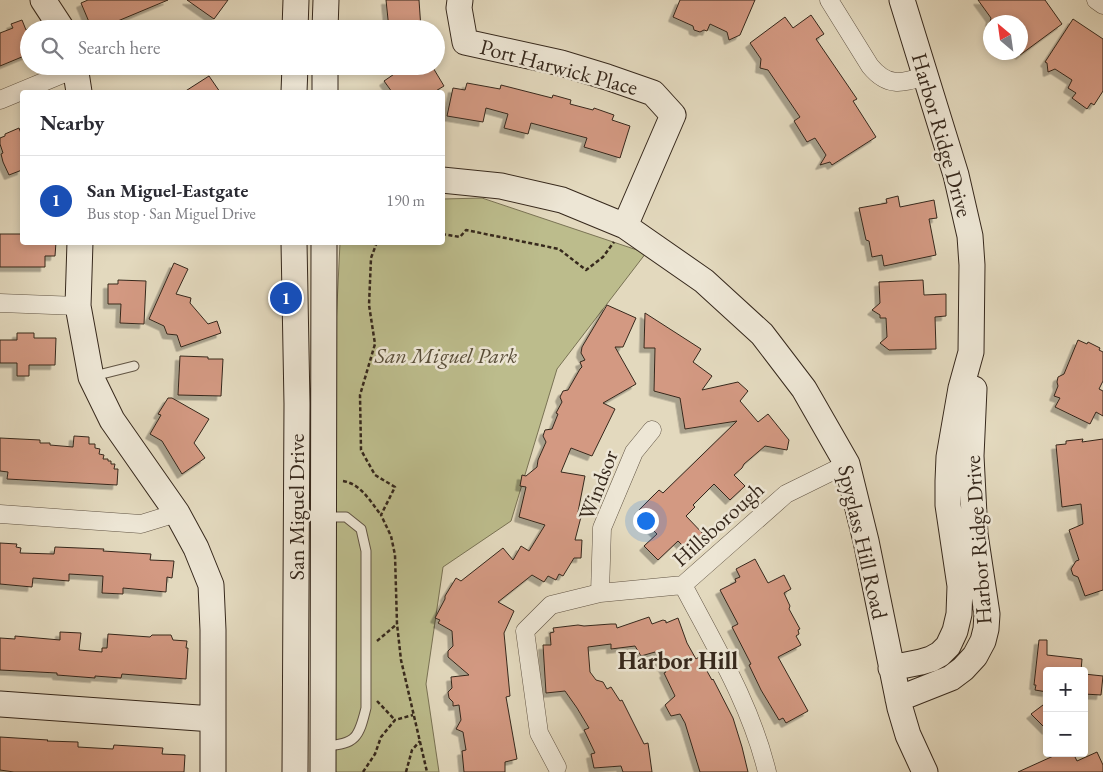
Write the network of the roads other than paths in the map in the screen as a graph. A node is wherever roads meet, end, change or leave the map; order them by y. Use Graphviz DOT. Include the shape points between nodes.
graph roads {
  1 [pos="43,0"];
  2 [pos="296,0"];
  3 [pos="326,0"];
  4 [pos="460,0"];
  5 [pos="829,0"];
  6 [pos="902,0"];
  7 [pos="1096,0"];
  8 [pos="1103,4"];
  9 [pos="56,20"];
  10 [pos="295,20"];
  11 [pos="325,20"];
  12 [pos="75,75"];
  13 [pos="295,75"];
  14 [pos="325,75"];
  15 [pos="926,76"];
  16 [pos="30,90"];
  17 [pos="294,90"];
  18 [pos="325,90"];
  19 [pos="20,93"];
  20 [pos="0,100"];
  21 [pos="445,180"];
  22 [pos="624,226"];
  23 [pos="80,245"];
  24 [pos="294,245"];
  25 [pos="324,245"];
  26 [pos="0,303"];
  27 [pos="78,306"];
  28 [pos="969,362"];
  29 [pos="134,366"];
  30 [pos="91,377"];
  31 [pos="652,430"];
  32 [pos="847,464"];
  33 [pos="177,513"];
  34 [pos="0,514"];
  35 [pos="323,517"];
  36 [pos="683,586"];
  37 [pos="600,593"];
  38 [pos="958,616"];
  39 [pos="986,621"];
  40 [pos="891,668"];
  41 [pos="898,699"];
  42 [pos="0,704"];
  43 [pos="212,719"];
  44 [pos="323,746"];
  45 [pos="557,767"];
  46 [pos="213,772"];
  47 [pos="295,772"];
  48 [pos="323,772"];
  49 [pos="767,772"];
  50 [pos="925,772"];
  1 -- 9 [label="street"];
  2 -- 10 [label="street"];
  3 -- 11 [label="street"];
  4 -- 22 [label="street, Port Harwick Place" via="465,42 561,63 654,93 673,115"];
  5 -- 15 [label="street" via="877,75 894,82"];
  6 -- 15 [label="street, Harbor Ridge Drive"];
  7 -- 8 [label="street"];
  12 -- 16 [label="street"];
  13 -- 17 [label="street"];
  14 -- 18 [label="street"];
  15 -- 28 [label="street, Harbor Ridge Drive" via="956,175 970,236"];
  19 -- 20 [label="street"];
  21 -- 22 [label="street, Spyglass Hill Road" via="501,186 562,200"];
  22 -- 32 [label="street, Spyglass Hill Road" via="704,281 762,334 804,389"];
  23 -- 27 [label="street"];
  24 -- 47 [label="street, San Miguel Drive" via="297,404"];
  25 -- 35 [label="street, San Miguel Drive"];
  26 -- 27 [label="street"];
  27 -- 30 [label="street"];
  28 -- 38 [label="street, Harbor Ridge Drive" via="949,457 948,505 960,586"];
  28 -- 39 [label="street, Harbor Ridge Drive" via="974,390 971,456 975,534"];
  29 -- 30 [label="lane"];
  30 -- 33 [label="street" via="112,420"];
  31 -- 37 [label="street, Windsor" via="634,452 602,528"];
  32 -- 36 [label="street, Hillsborough" via="786,494"];
  32 -- 40 [label="street, Spyglass Hill Road"];
  33 -- 34 [label="street" via="140,524"];
  33 -- 43 [label="street" via="211,584 214,630"];
  35 -- 44 [label="street, San Miguel Drive"];
  35 -- 44 [label="lane" via="346,517 361,529 366,551 367,690 360,731 345,745"];
  36 -- 37 [label="street, Hillsborough"];
  36 -- 49 [label="street" via="737,688 761,745"];
  37 -- 45 [label="street, Hillsborough" via="551,605 525,630 539,733"];
  38 -- 39 [label="street"];
  38 -- 40 [label="street, Harbor Ridge Drive" via="948,646 940,654"];
  39 -- 41 [label="street, Harbor Ridge Drive" via="983,641 963,669 951,678"];
  40 -- 41 [label="street, Spyglass Hill Road"];
  41 -- 50 [label="street, Spyglass Hill Road" via="908,735"];
  42 -- 43 [label="street"];
  43 -- 46 [label="street"];
  44 -- 48 [label="street, San Miguel Drive"];
}
